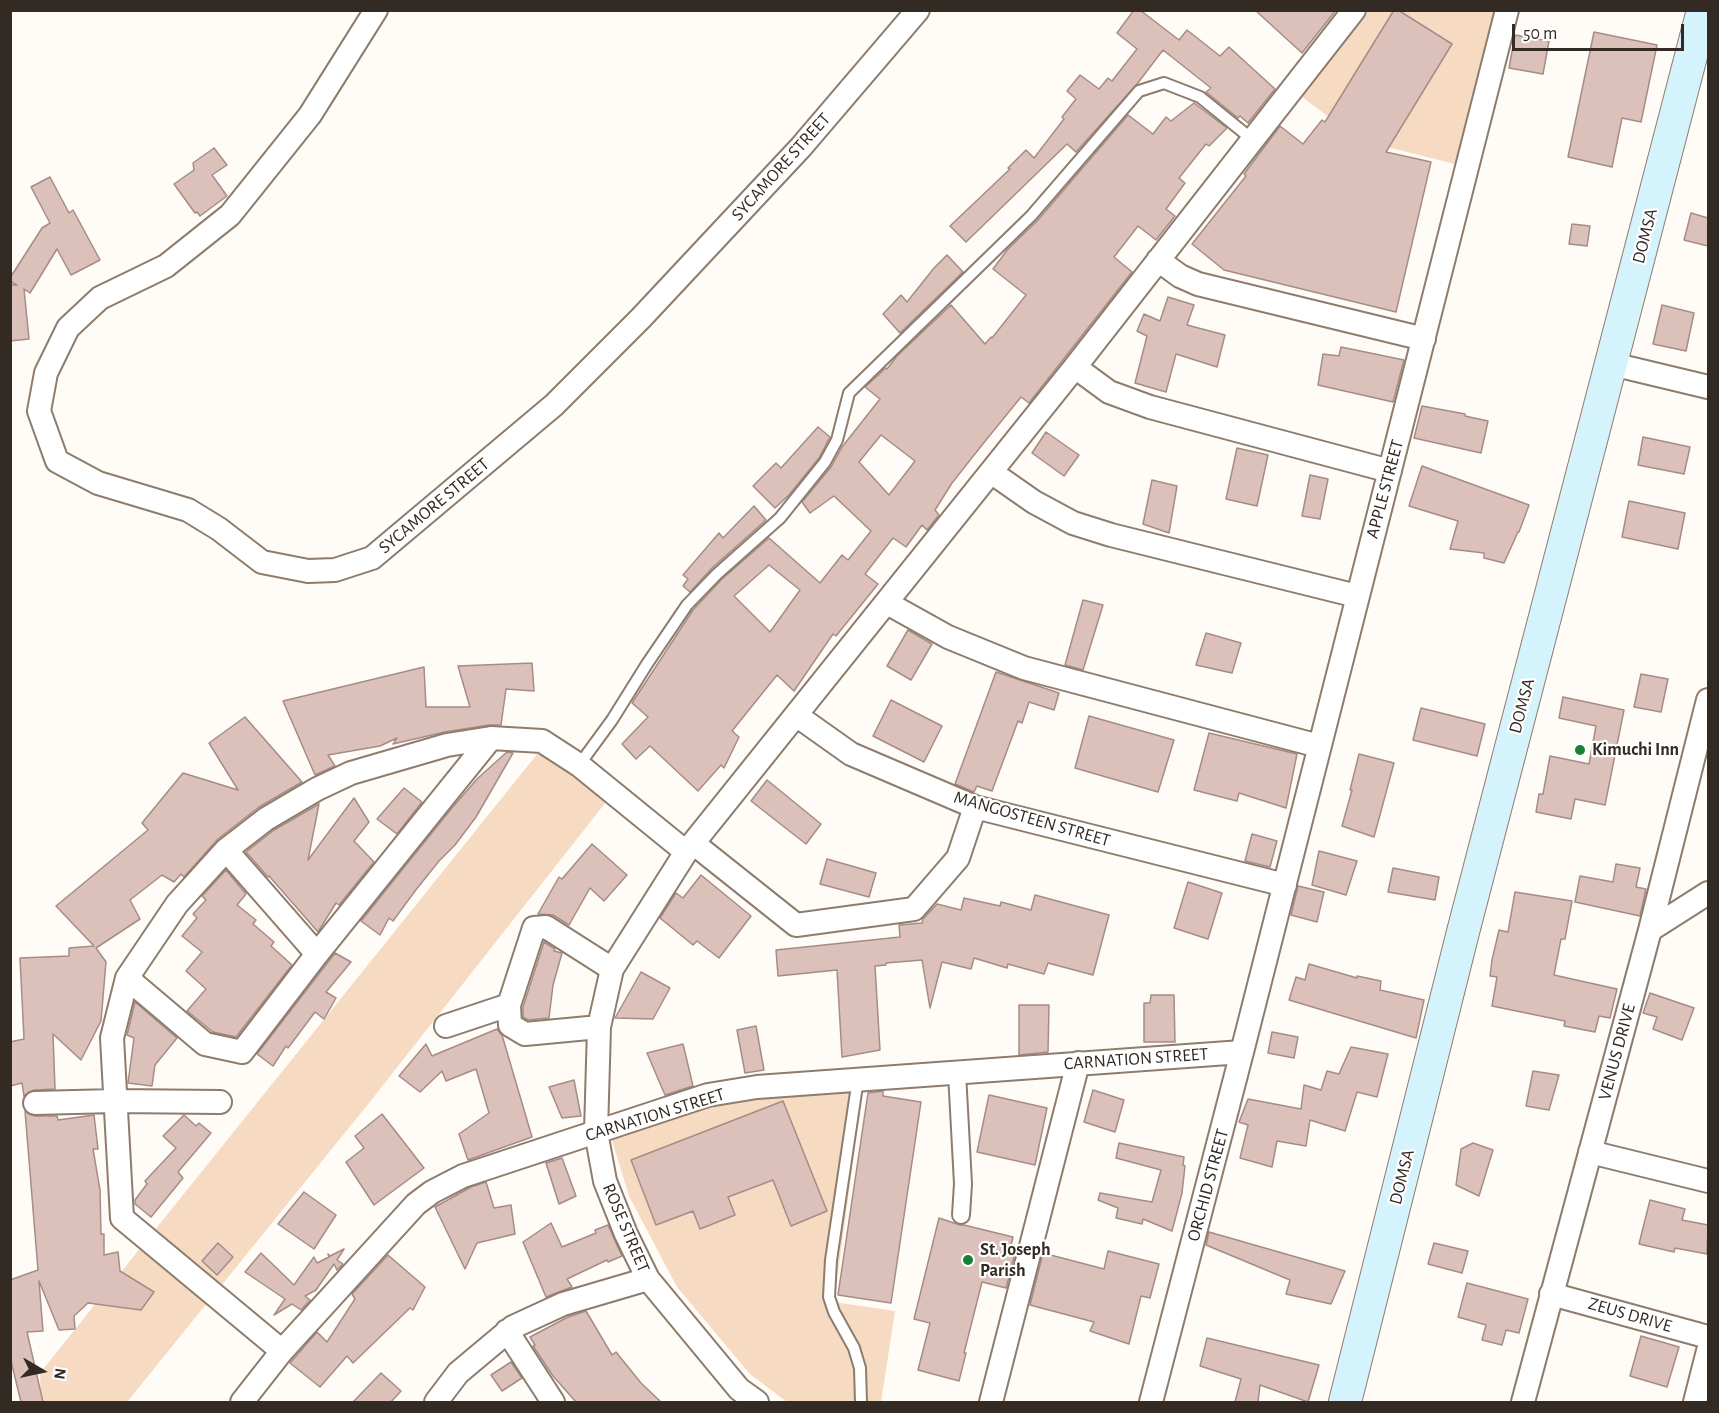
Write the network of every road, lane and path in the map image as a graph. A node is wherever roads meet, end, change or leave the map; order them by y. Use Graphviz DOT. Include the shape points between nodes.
graph roads {
  1 [pos="376,10"];
  2 [pos="918,10"];
  3 [pos="1354,10"];
  4 [pos="1507,10"];
  5 [pos="1702,10"];
  6 [pos="1253,140"];
  7 [pos="1158,260"];
  8 [pos="1424,339"];
  9 [pos="1612,364"];
  10 [pos="1075,367"];
  11 [pos="1708,387"];
  12 [pos="1390,471"];
  13 [pos="991,472"];
  14 [pos="1357,596"];
  15 [pos="886,603"];
  16 [pos="1708,700"];
  17 [pos="796,715"];
  18 [pos="491,738"];
  19 [pos="1319,746"];
  20 [pos="579,765"];
  21 [pos="975,807"];
  22 [pos="689,848"];
  23 [pos="226,850"];
  24 [pos="1285,885"];
  25 [pos="1708,893"];
  26 [pos="1650,930"];
  27 [pos="317,954"];
  28 [pos="1264,966"];
  29 [pos="612,969"];
  30 [pos="127,978"];
  31 [pos="509,1005"];
  32 [pos="446,1026"];
  33 [pos="599,1038"];
  34 [pos="1242,1052"];
  35 [pos="1078,1063"];
  36 [pos="957,1073"];
  37 [pos="858,1079"];
  38 [pos="114,1101"];
  39 [pos="220,1102"];
  40 [pos="35,1103"];
  41 [pos="596,1132"];
  42 [pos="1590,1152"];
  43 [pos="1708,1181"];
  44 [pos="961,1215"];
  45 [pos="648,1279"];
  46 [pos="1551,1294"];
  47 [pos="507,1331"];
  48 [pos="1708,1337"];
  49 [pos="282,1351"];
  50 [pos="1708,1351"];
  51 [pos="242,1402"];
  52 [pos="436,1402"];
  53 [pos="553,1402"];
  54 [pos="757,1402"];
  55 [pos="861,1402"];
  56 [pos="990,1402"];
  57 [pos="1151,1402"];
  58 [pos="1345,1402"];
  59 [pos="1523,1402"];
  60 [pos="1695,1402"];
  1 -- 2 [label="street, SYCAMORE STREET" via="310,114 230,215 166,266 100,298 68,328 46,374 39,411 57,461 98,483 188,510 262,562 308,571 335,570 372,558 554,405 801,147"];
  3 -- 6 [label="street, ROSE STREET"];
  4 -- 8 [label="street, APPLE STREET"];
  5 -- 9 [label="main road, DOMSA"];
  6 -- 7 [label="street, ROSE STREET"];
  6 -- 20 [label="lane" via="1200,97 1164,83 1139,91 1031,216 849,393 837,440 825,462 780,518 687,605"];
  7 -- 8 [label="street" via="1198,284"];
  7 -- 10 [label="street, ROSE STREET"];
  8 -- 12 [label="street, APPLE STREET"];
  9 -- 11 [label="street"];
  9 -- 58 [label="main road, DOMSA"];
  10 -- 12 [label="street" via="1108,392 1150,407"];
  10 -- 13 [label="street, ROSE STREET"];
  12 -- 14 [label="street, APPLE STREET"];
  13 -- 14 [label="street" via="1073,523"];
  13 -- 15 [label="street, ROSE STREET"];
  14 -- 19 [label="street, APPLE STREET"];
  15 -- 17 [label="street, ROSE STREET"];
  15 -- 19 [label="street" via="948,637 1024,668"];
  16 -- 26 [label="street, VENUS DRIVE"];
  17 -- 21 [label="street, MANGOSTEEN STREET" via="851,754"];
  17 -- 22 [label="street, ROSE STREET"];
  18 -- 20 [label="street" via="542,741"];
  18 -- 23 [label="street" via="351,773 266,819"];
  18 -- 27 [label="street"];
  19 -- 24 [label="street, APPLE STREET"];
  20 -- 22 [label="street"];
  21 -- 22 [label="street" via="958,858 914,909 796,925"];
  21 -- 24 [label="street, MANGOSTEEN STREET"];
  22 -- 29 [label="street, ROSE STREET"];
  23 -- 27 [label="street"];
  23 -- 30 [label="street" via="177,904"];
  24 -- 28 [label="street, APPLE STREET"];
  25 -- 26 [label="street"];
  26 -- 42 [label="street, VENUS DRIVE"];
  27 -- 30 [label="street" via="242,1052 205,1044"];
  28 -- 34 [label="street, ORCHID STREET"];
  29 -- 31 [label="street" via="546,927 534,928"];
  29 -- 33 [label="street, ROSE STREET"];
  30 -- 38 [label="street" via="112,1038"];
  31 -- 32 [label="street"];
  31 -- 33 [label="street" via="510,1025 525,1034"];
  33 -- 41 [label="street, ROSE STREET"];
  34 -- 35 [label="street, CARNATION STREET"];
  34 -- 57 [label="street, ORCHID STREET"];
  35 -- 36 [label="street, CARNATION STREET"];
  35 -- 56 [label="street"];
  36 -- 37 [label="street, CARNATION STREET"];
  36 -- 44 [label="street" via="962,1136"];
  37 -- 41 [label="street, CARNATION STREET" via="708,1095"];
  37 -- 55 [label="lane" via="829,1297 854,1347 860,1368"];
  38 -- 39 [label="street"];
  38 -- 40 [label="street"];
  38 -- 49 [label="street" via="122,1218"];
  41 -- 45 [label="street, ROSE STREET" via="605,1181"];
  41 -- 49 [label="street, CARNATION STREET" via="463,1176 432,1192 416,1204"];
  42 -- 43 [label="street"];
  42 -- 46 [label="street, VENUS DRIVE"];
  45 -- 47 [label="street" via="563,1304"];
  45 -- 54 [label="street, ROSE STREET" via="739,1389"];
  46 -- 48 [label="street, ZEUS DRIVE"];
  46 -- 59 [label="street, VENUS DRIVE"];
  47 -- 52 [label="street" via="458,1373"];
  47 -- 53 [label="street"];
  49 -- 51 [label="street, CARNATION STREET"];
  50 -- 60 [label="street"];
}
